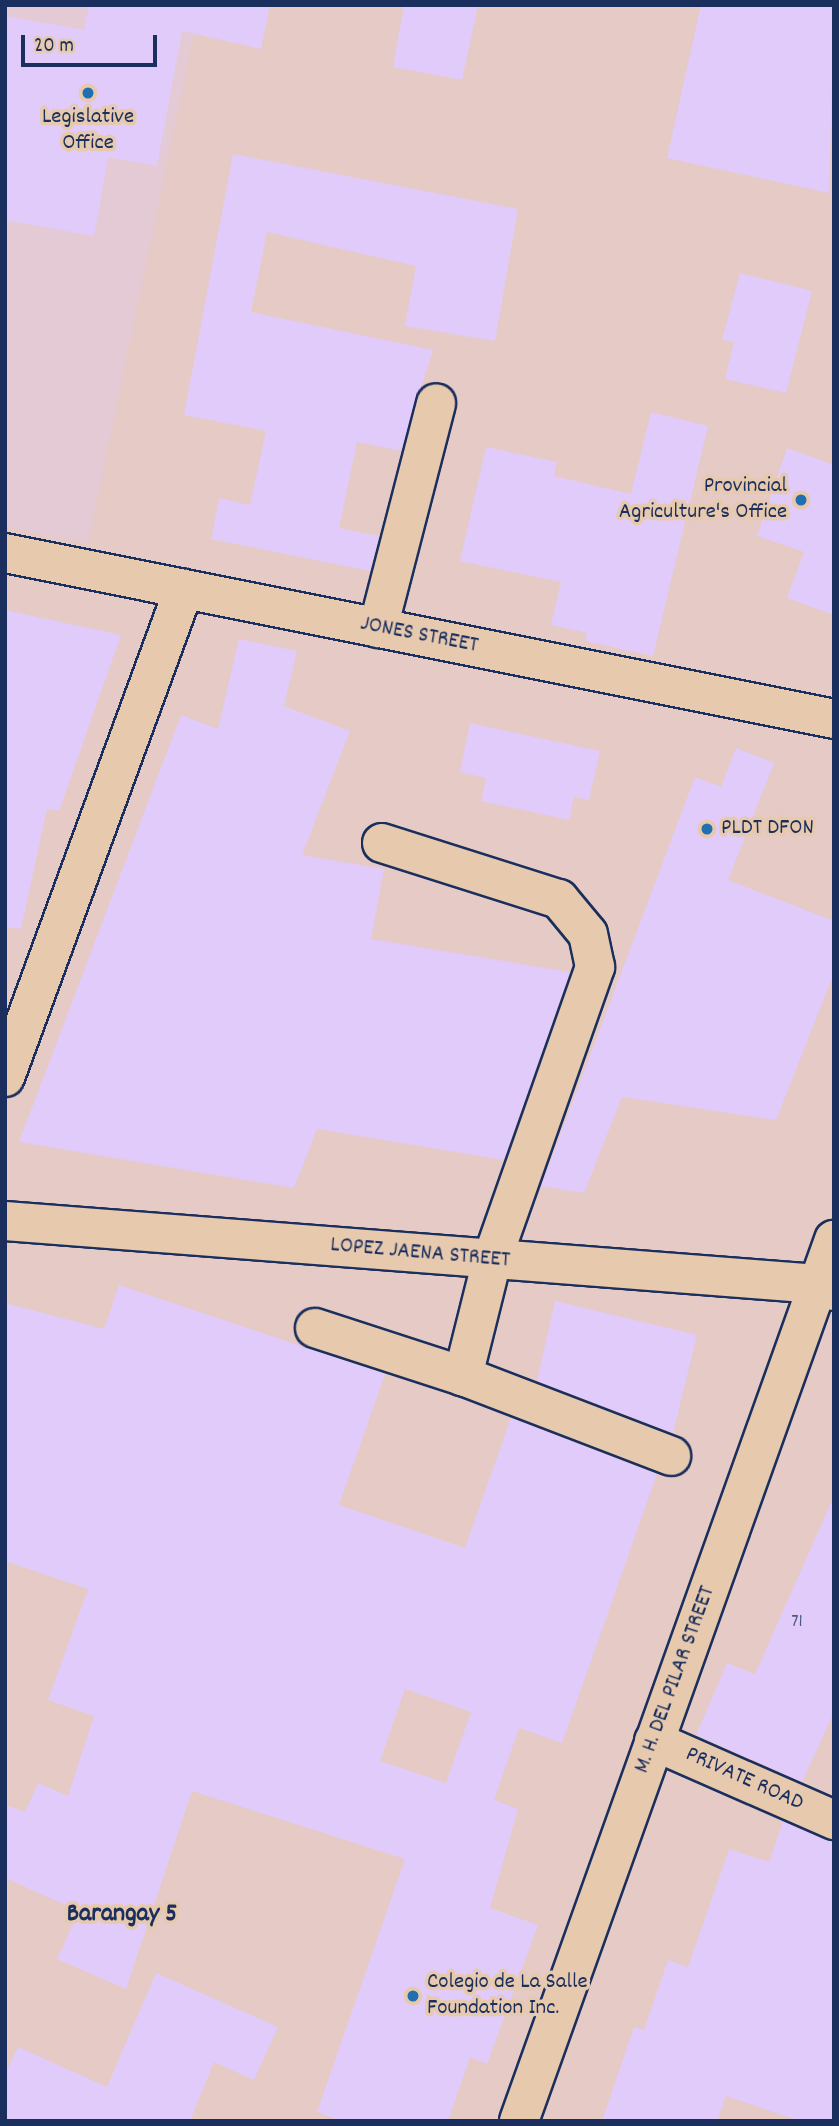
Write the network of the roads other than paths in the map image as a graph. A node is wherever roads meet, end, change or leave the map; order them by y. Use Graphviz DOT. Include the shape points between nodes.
graph roads {
  1 [pos="436,402"];
  2 [pos="5,553"];
  3 [pos="184,589"];
  4 [pos="378,628"];
  5 [pos="834,719"];
  6 [pos="382,844"];
  7 [pos="5,1077"];
  8 [pos="5,1222"];
  9 [pos="834,1240"];
  10 [pos="492,1260"];
  11 [pos="826,1288"];
  12 [pos="315,1328"];
  13 [pos="463,1376"];
  14 [pos="671,1456"];
  15 [pos="654,1741"];
  16 [pos="834,1820"];
  17 [pos="519,2121"];
  1 -- 4 [label="street"];
  2 -- 3 [label="street, JONES STREET"];
  3 -- 4 [label="street, JONES STREET"];
  3 -- 7 [label="street"];
  4 -- 5 [label="street, JONES STREET"];
  6 -- 10 [label="street" via="559,899 588,934 595,967"];
  8 -- 10 [label="street, LOPEZ JAENA STREET"];
  9 -- 11 [label="street, M. H. DEL PILAR STREET"];
  10 -- 11 [label="street, LOPEZ JAENA STREET"];
  10 -- 13 [label="street"];
  11 -- 15 [label="street, M. H. DEL PILAR STREET"];
  12 -- 13 [label="street"];
  13 -- 14 [label="street"];
  15 -- 16 [label="street, PRIVATE ROAD"];
  15 -- 17 [label="street, M. H. DEL PILAR STREET"];
}
